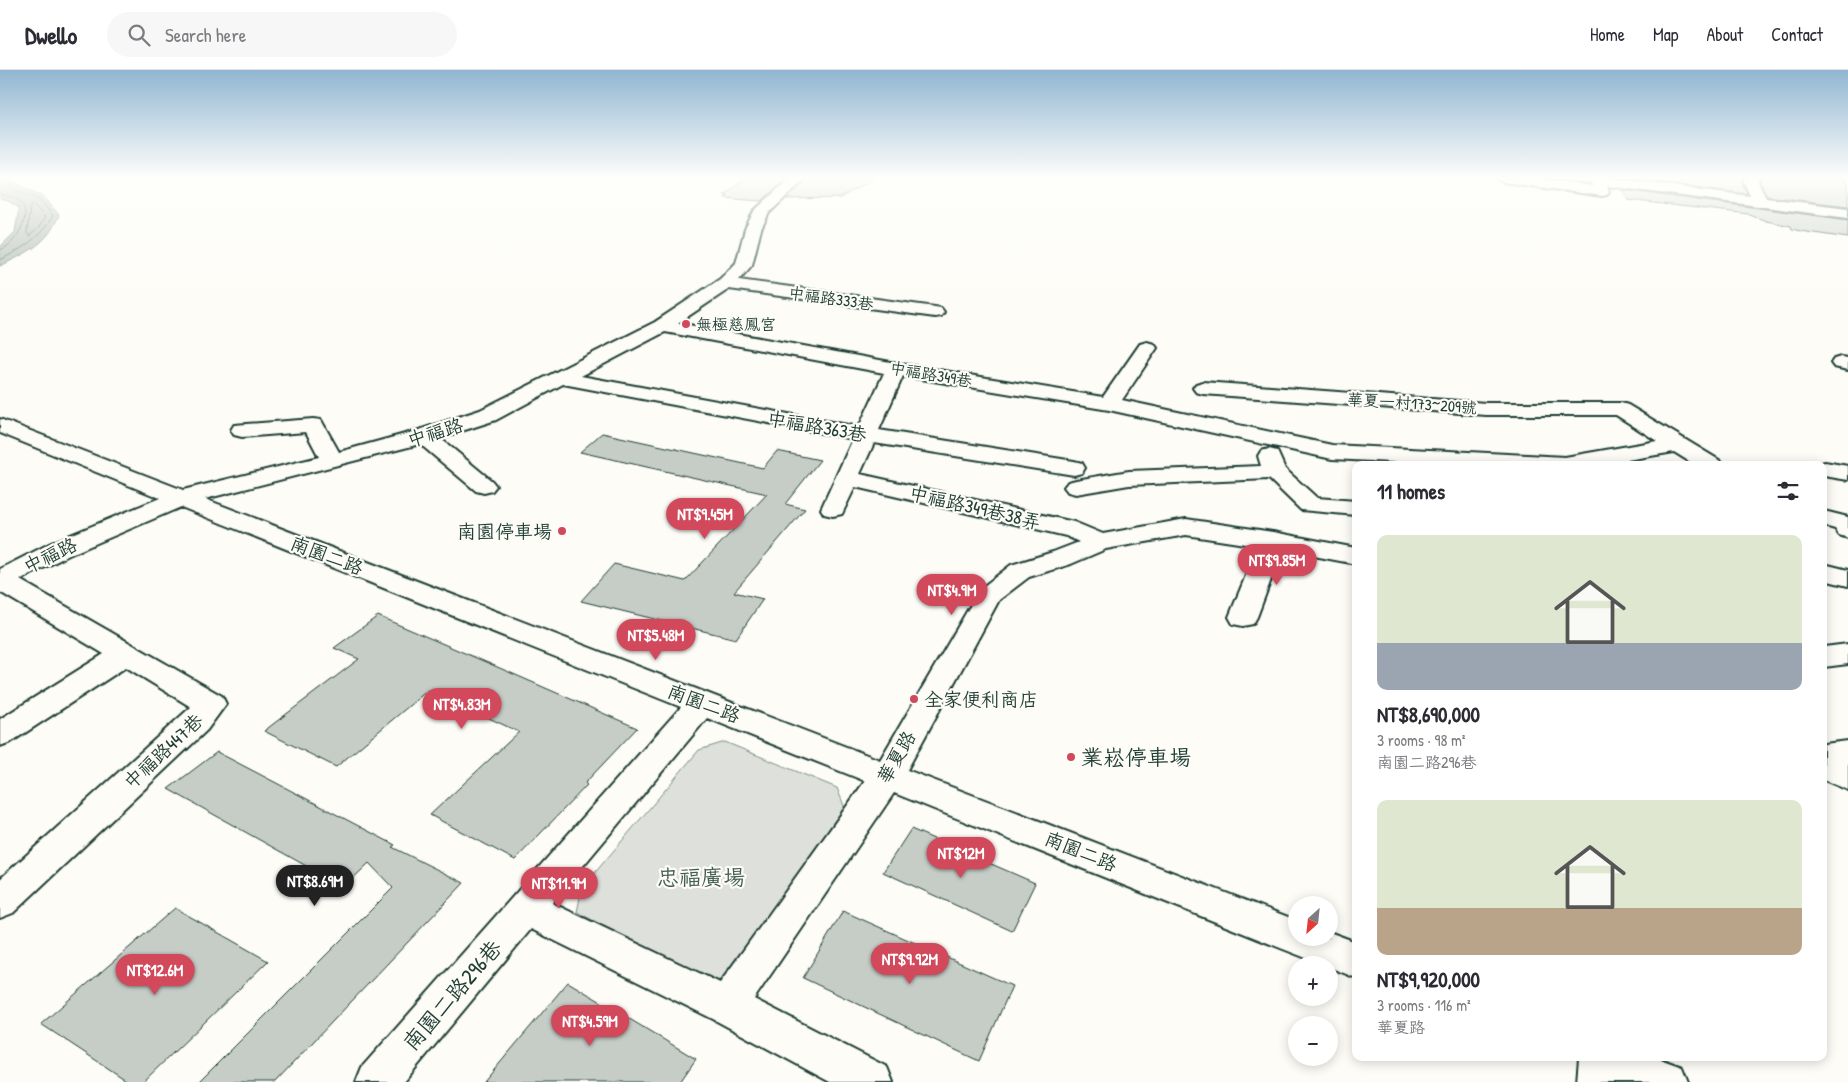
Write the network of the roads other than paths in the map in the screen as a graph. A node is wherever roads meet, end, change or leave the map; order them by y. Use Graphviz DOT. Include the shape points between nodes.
graph roads {
  1 [pos="755,225"];
  2 [pos="726,283"];
  3 [pos="935,312"];
  4 [pos="662,326"];
  5 [pos="1147,348"];
  6 [pos="896,369"];
  7 [pos="560,378"];
  8 [pos="1203,388"];
  9 [pos="1109,404"];
  10 [pos="1199,423"];
  11 [pos="0,424"];
  12 [pos="242,430"];
  13 [pos="866,435"];
  14 [pos="424,436"];
  15 [pos="1261,437"];
  16 [pos="1680,444"];
  17 [pos="332,461"];
  18 [pos="1507,461"];
  19 [pos="1582,461"];
  20 [pos="1705,461"];
  21 [pos="1827,470"];
  22 [pos="1275,472"];
  23 [pos="1848,473"];
  24 [pos="847,478"];
  25 [pos="1075,478"];
  26 [pos="484,486"];
  27 [pos="180,498"];
  28 [pos="1352,508"];
  29 [pos="833,509"];
  30 [pos="1273,540"];
  31 [pos="1100,542"];
  32 [pos="1352,555"];
  33 [pos="1827,573"];
  34 [pos="1848,578"];
  35 [pos="0,580"];
  36 [pos="1243,617"];
  37 [pos="125,654"];
  38 [pos="1848,654"];
  39 [pos="1827,656"];
  40 [pos="702,703"];
  41 [pos="0,734"];
  42 [pos="1848,753"];
  43 [pos="1827,756"];
  44 [pos="1827,766"];
  45 [pos="888,774"];
  46 [pos="1848,777"];
  47 [pos="0,902"];
  48 [pos="527,908"];
  49 [pos="1288,933"];
  50 [pos="1320,946"];
  51 [pos="1352,958"];
  52 [pos="727,1006"];
  53 [pos="1600,1061"];
  54 [pos="1608,1061"];
  55 [pos="378,1082"];
  56 [pos="872,1082"];
  57 [pos="1598,1082"];
  58 [pos="1667,1082"];
  1 -- 2 [label="street, 中福路" via="744,265"];
  2 -- 3 [label="street, 中福路333巷"];
  2 -- 4 [label="street, 中福路"];
  4 -- 6 [label="street, 中福路349巷"];
  4 -- 7 [label="street, 中福路"];
  5 -- 9 [label="street"];
  6 -- 9 [label="street, 中福路349巷"];
  6 -- 13 [label="street"];
  7 -- 13 [label="street, 中福路363巷"];
  7 -- 14 [label="street, 中福路" via="488,415"];
  8 -- 16 [label="street, 華夏一村173~209號" via="1486,409 1621,409"];
  9 -- 10 [label="street, 中福路349巷"];
  10 -- 15 [label="street"];
  11 -- 27 [label="street, 南園二路"];
  12 -- 17 [label="street" via="313,425"];
  13 -- 24 [label="street"];
  13 -- 25 [label="street, 中福路363巷"];
  14 -- 17 [label="street, 中福路"];
  14 -- 26 [label="street"];
  15 -- 18 [label="street" via="1332,452"];
  15 -- 22 [label="street"];
  16 -- 19 [label="street"];
  16 -- 20 [label="street"];
  17 -- 27 [label="street, 中福路"];
  21 -- 23 [label="street"];
  22 -- 25 [label="street"];
  22 -- 28 [label="street" via="1310,505"];
  24 -- 29 [label="street"];
  24 -- 31 [label="street, 中福路349巷38弄" via="1074,530"];
  27 -- 35 [label="street, 中福路" via="60,549"];
  27 -- 40 [label="street, 南園二路"];
  30 -- 31 [label="street, 華夏路" via="1186,527"];
  30 -- 32 [label="street, 華夏路"];
  30 -- 36 [label="street"];
  31 -- 45 [label="street, 華夏路" via="1062,558 1020,570 989,595"];
  33 -- 34 [label="street"];
  35 -- 37 [label="street, 中福路447巷"];
  37 -- 41 [label="street"];
  37 -- 47 [label="street, 中福路447巷" via="211,704 196,722"];
  38 -- 39 [label="street"];
  40 -- 45 [label="street, 南園二路"];
  40 -- 48 [label="street, 南園二路296巷"];
  42 -- 43 [label="street"];
  44 -- 46 [label="street"];
  45 -- 49 [label="street, 南園二路"];
  45 -- 52 [label="street, 華夏路"];
  48 -- 52 [label="street"];
  48 -- 55 [label="street, 南園二路296巷"];
  50 -- 51 [label="street, 南園二路"];
  52 -- 56 [label="street"];
  53 -- 57 [label="street"];
  54 -- 58 [label="street"];
}
